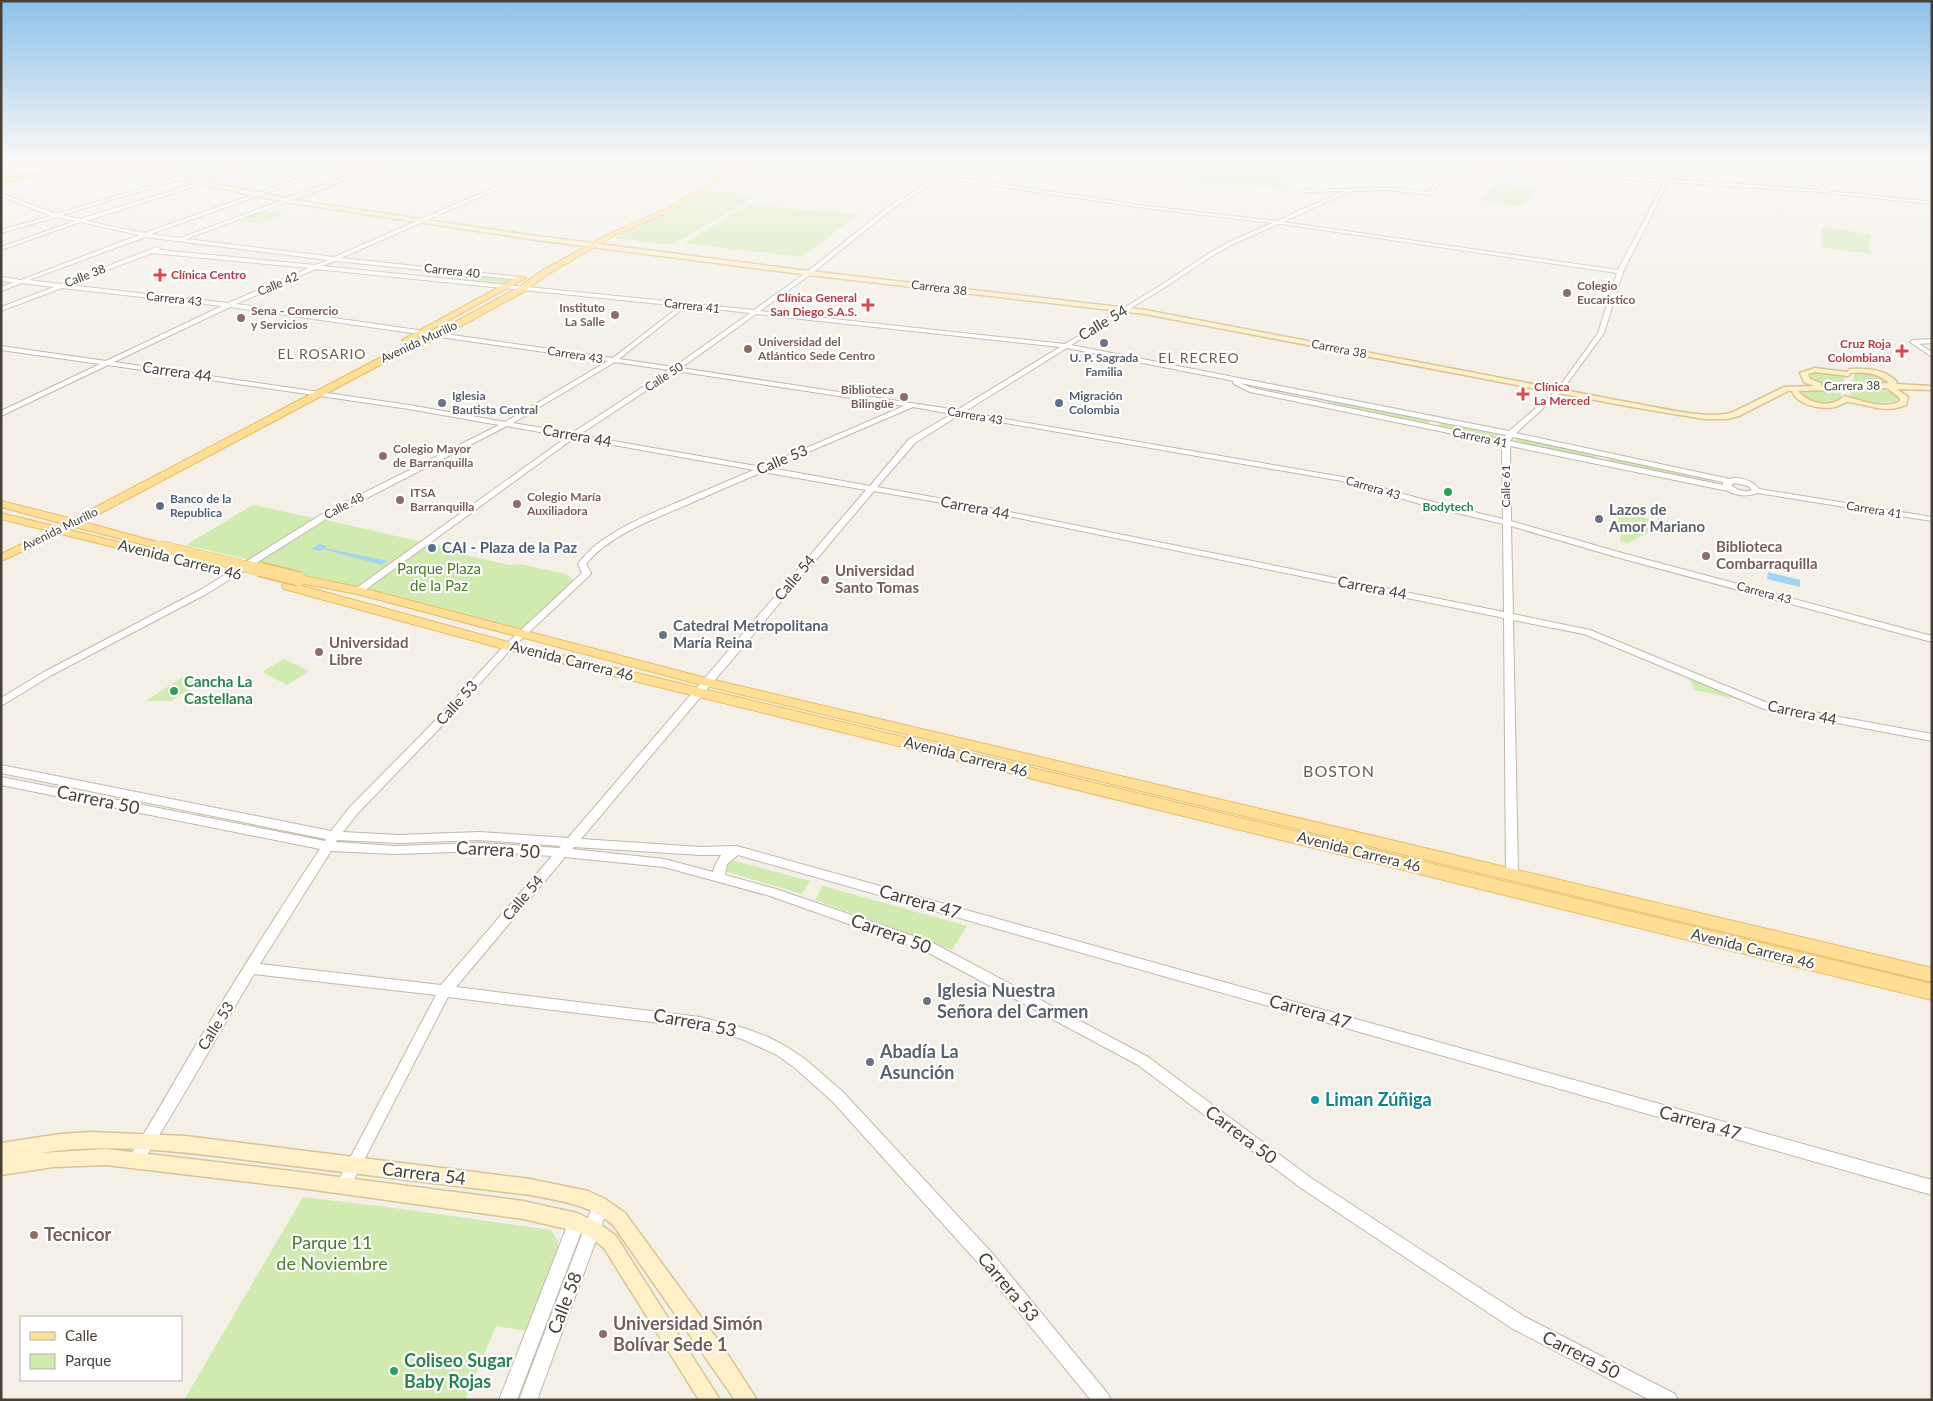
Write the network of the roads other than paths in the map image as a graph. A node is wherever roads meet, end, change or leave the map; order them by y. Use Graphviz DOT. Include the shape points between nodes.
graph roads {
  1 [pos="13,226"];
  2 [pos="62,226"];
  3 [pos="107,226"];
  4 [pos="168,226"];
  5 [pos="215,226"];
  6 [pos="409,226"];
  7 [pos="458,226"];
  8 [pos="622,226"];
  9 [pos="631,226"];
  10 [pos="867,226"];
  11 [pos="1271,226"];
  12 [pos="1303,226"];
  13 [pos="1643,226"];
  14 [pos="1,230"];
  15 [pos="144,235"];
  16 [pos="179,240"];
  17 [pos="588,245"];
  18 [pos="1,249"];
  19 [pos="151,251"];
  20 [pos="336,259"];
  21 [pos="318,267"];
  22 [pos="1620,272"];
  23 [pos="808,273"];
  24 [pos="1,279"];
  25 [pos="520,279"];
  26 [pos="20,281"];
  27 [pos="60,286"];
  28 [pos="506,287"];
  29 [pos="1,288"];
  30 [pos="522,289"];
  31 [pos="684,304"];
  32 [pos="230,305"];
  33 [pos="1,309"];
  34 [pos="1125,309"];
  35 [pos="754,312"];
  36 [pos="422,332"];
  37 [pos="440,334"];
  38 [pos="1932,341"];
  39 [pos="1064,346"];
  40 [pos="2,348"];
  41 [pos="1932,355"];
  42 [pos="613,361"];
  43 [pos="108,362"];
  44 [pos="676,370"];
  45 [pos="1231,381"];
  46 [pos="1826,387"];
  47 [pos="1886,387"];
  48 [pos="1928,388"];
  49 [pos="306,391"];
  50 [pos="1560,392"];
  51 [pos="1795,392"];
  52 [pos="318,393"];
  53 [pos="1780,393"];
  54 [pos="913,405"];
  55 [pos="1832,405"];
  56 [pos="1842,410"];
  57 [pos="958,413"];
  58 [pos="1,414"];
  59 [pos="506,424"];
  60 [pos="1510,434"];
  61 [pos="574,435"];
  62 [pos="1506,443"];
  63 [pos="762,469"];
  64 [pos="1730,485"];
  65 [pos="871,488"];
  66 [pos="1,504"];
  67 [pos="1,516"];
  68 [pos="1932,519"];
  69 [pos="83,521"];
  70 [pos="1506,522"];
  71 [pos="61,525"];
  72 [pos="46,527"];
  73 [pos="1,548"];
  74 [pos="155,550"];
  75 [pos="1,558"];
  76 [pos="293,582"];
  77 [pos="358,592"];
  78 [pos="1507,615"];
  79 [pos="521,635"];
  80 [pos="1932,639"];
  81 [pos="509,646"];
  82 [pos="703,687"];
  83 [pos="1,703"];
  84 [pos="1932,738"];
  85 [pos="1,769"];
  86 [pos="1,780"];
  87 [pos="331,841"];
  88 [pos="565,848"];
  89 [pos="686,849"];
  90 [pos="736,850"];
  91 [pos="1512,874"];
  92 [pos="719,877"];
  93 [pos="252,968"];
  94 [pos="1932,975"];
  95 [pos="445,990"];
  96 [pos="1932,992"];
  97 [pos="147,1142"];
  98 [pos="1,1151"];
  99 [pos="135,1161"];
  100 [pos="354,1166"];
  101 [pos="1,1167"];
  102 [pos="343,1186"];
  103 [pos="1932,1188"];
  104 [pos="601,1205"];
  105 [pos="585,1225"];
  106 [pos="508,1400"];
  107 [pos="528,1400"];
  108 [pos="710,1400"];
  109 [pos="747,1400"];
  110 [pos="1102,1400"];
  111 [pos="1669,1400"];
  1 -- 14 [label="street"];
  2 -- 18 [label="street"];
  3 -- 15 [label="street, Carrera 40"];
  4 -- 15 [label="street"];
  5 -- 16 [label="street, Calle 38"];
  6 -- 20 [label="street, Calle 42"];
  7 -- 17 [label="main road, Carrera 38"];
  8 -- 17 [label="main road, Avenida Murillo"];
  9 -- 17 [label="main road, Avenida Murillo"];
  10 -- 23 [label="street, Calle 50"];
  11 -- 34 [label="street, Calle 54" via="1225,246"];
  12 -- 22 [label="street"];
  13 -- 22 [label="street, Calle 61"];
  15 -- 16 [label="street, Carrera 40"];
  15 -- 26 [label="street"];
  16 -- 19 [label="street, Calle 38"];
  16 -- 20 [label="street, Carrera 40"];
  17 -- 23 [label="main road, Carrera 38"];
  17 -- 25 [label="main road, Avenida Murillo"];
  17 -- 30 [label="main road, Avenida Murillo"];
  19 -- 21 [label="street, Carrera 41"];
  19 -- 27 [label="street, Calle 38"];
  20 -- 21 [label="street, Calle 42"];
  20 -- 25 [label="street, Carrera 40"];
  21 -- 28 [label="street, Carrera 41"];
  21 -- 32 [label="street, Calle 42"];
  22 -- 50 [label="street, Calle 61" via="1601,333"];
  23 -- 34 [label="main road, Carrera 38"];
  23 -- 35 [label="street, Calle 50"];
  24 -- 26 [label="street, Carrera 43"];
  25 -- 28 [label="main road, Avenida Murillo"];
  26 -- 27 [label="street, Carrera 43"];
  26 -- 29 [label="street"];
  27 -- 32 [label="street, Carrera 43"];
  27 -- 33 [label="street, Calle 38"];
  28 -- 30 [label="street, Carrera 41"];
  28 -- 36 [label="main road, Avenida Murillo"];
  30 -- 31 [label="street, Carrera 41"];
  30 -- 37 [label="main road, Avenida Murillo"];
  31 -- 35 [label="street, Carrera 41"];
  31 -- 42 [label="street, Calle 48"];
  32 -- 36 [label="street, Carrera 43"];
  32 -- 43 [label="street, Calle 42"];
  34 -- 39 [label="street, Calle 54"];
  34 -- 50 [label="main road, Carrera 38"];
  35 -- 39 [label="street, Carrera 41"];
  35 -- 44 [label="street, Calle 50"];
  36 -- 37 [label="street, Carrera 43"];
  36 -- 49 [label="main road, Avenida Murillo"];
  37 -- 42 [label="street, Carrera 43"];
  37 -- 52 [label="main road, Avenida Murillo"];
  38 -- 41 [label="street" via="1913,342"];
  39 -- 45 [label="street, Carrera 41"];
  39 -- 57 [label="street, Calle 54"];
  40 -- 43 [label="street, Carrera 44"];
  42 -- 44 [label="street, Carrera 43"];
  42 -- 59 [label="street, Calle 48"];
  43 -- 49 [label="street, Carrera 44"];
  43 -- 58 [label="street, Calle 42"];
  44 -- 54 [label="street, Carrera 43"];
  44 -- 61 [label="street, Calle 50"];
  45 -- 60 [label="street, Carrera 41" via="1257,383"];
  45 -- 62 [label="street, Carrera 41" via="1250,390"];
  46 -- 47 [label="main road, Carrera 38"];
  46 -- 47 [label="main road" via="1806,380 1804,373 1816,370 1849,374 1867,371 1884,375 1893,382"];
  46 -- 51 [label="main road, Carrera 38"];
  46 -- 53 [label="main road, Carrera 38" via="1788,389"];
  47 -- 48 [label="main road, Carrera 38"];
  47 -- 55 [label="main road" via="1904,397 1903,403 1880,406 1845,399 1839,405"];
  49 -- 52 [label="street, Carrera 44"];
  49 -- 71 [label="main road, Avenida Murillo"];
  50 -- 53 [label="main road, Carrera 38" via="1711,417 1736,414"];
  50 -- 60 [label="street, Calle 61"];
  51 -- 53 [label="main road, Carrera 38"];
  51 -- 55 [label="main road" via="1809,401"];
  52 -- 59 [label="street, Carrera 44"];
  52 -- 69 [label="main road, Avenida Murillo"];
  54 -- 57 [label="street, Carrera 43"];
  54 -- 63 [label="street, Calle 53"];
  55 -- 56 [label="main road"];
  57 -- 65 [label="street, Calle 54" via="912,441"];
  57 -- 70 [label="street, Carrera 43" via="1343,479"];
  59 -- 61 [label="street, Carrera 44"];
  59 -- 83 [label="street, Calle 48" via="325,516 205,591 47,674"];
  60 -- 62 [label="street, Calle 61"];
  60 -- 64 [label="street, Carrera 41"];
  61 -- 63 [label="street, Carrera 44"];
  61 -- 77 [label="street, Calle 50"];
  62 -- 64 [label="street, Carrera 41"];
  62 -- 70 [label="street, Calle 61"];
  63 -- 65 [label="street, Carrera 44"];
  63 -- 79 [label="street, Calle 53" via="651,516 594,552 582,564 587,573"];
  64 -- 68 [label="street, Carrera 41" via="1746,482 1756,491"];
  65 -- 78 [label="street, Carrera 44"];
  65 -- 82 [label="street, Calle 54"];
  66 -- 71 [label="main road, Avenida Carrera 46"];
  67 -- 72 [label="main road, Avenida Carrera 46"];
  69 -- 71 [label="main road, Avenida Murillo"];
  69 -- 74 [label="main road, Avenida Carrera 46"];
  70 -- 78 [label="street, Calle 61"];
  70 -- 80 [label="street, Carrera 43"];
  71 -- 72 [label="main road, Avenida Carrera 46"];
  71 -- 74 [label="main road, Avenida Carrera 46"];
  71 -- 75 [label="main road, Avenida Murillo"];
  72 -- 73 [label="main road, Avenida Murillo"];
  74 -- 76 [label="main road, Avenida Carrera 46"];
  76 -- 77 [label="main road, Avenida Carrera 46"];
  76 -- 81 [label="main road, Avenida Carrera 46"];
  77 -- 79 [label="main road, Avenida Carrera 46"];
  78 -- 84 [label="street, Carrera 44" via="1588,632 1768,707"];
  78 -- 91 [label="street, Calle 61"];
  79 -- 81 [label="street, Calle 53"];
  79 -- 82 [label="main road, Avenida Carrera 46"];
  81 -- 82 [label="main road, Avenida Carrera 46"];
  81 -- 87 [label="street, Calle 53" via="353,812"];
  82 -- 88 [label="street, Calle 54"];
  82 -- 91 [label="main road, Avenida Carrera 46"];
  82 -- 96 [label="main road, Avenida Carrera 46"];
  85 -- 87 [label="street, Carrera 50"];
  86 -- 87 [label="street, Carrera 50"];
  87 -- 88 [label="street, Carrera 50" via="396,850"];
  87 -- 93 [label="street, Calle 53"];
  88 -- 89 [label="street, Carrera 50"];
  88 -- 92 [label="street, Carrera 50" via="664,863"];
  88 -- 95 [label="street, Calle 54"];
  89 -- 90 [label="street, Carrera 47"];
  90 -- 92 [label="street" via="722,862"];
  90 -- 103 [label="street, Carrera 47"];
  91 -- 94 [label="main road, Avenida Carrera 46"];
  92 -- 111 [label="street, Carrera 50" via="787,897 929,947 1076,1024 1143,1061 1306,1183 1519,1323"];
  93 -- 95 [label="street, Carrera 53"];
  93 -- 97 [label="street, Calle 53"];
  95 -- 100 [label="street, Calle 54"];
  95 -- 110 [label="street, Carrera 53" via="713,1024 743,1032 791,1056 838,1097 986,1258"];
  97 -- 98 [label="main road, Carrera 54" via="91,1140"];
  97 -- 99 [label="street, Calle 53"];
  97 -- 100 [label="main road, Carrera 54"];
  99 -- 101 [label="main road, Carrera 54" via="84,1156"];
  99 -- 102 [label="main road, Carrera 54"];
  100 -- 102 [label="street, Calle 54"];
  100 -- 104 [label="main road, Carrera 54" via="530,1187 586,1198"];
  102 -- 105 [label="main road, Carrera 54" via="523,1210"];
  104 -- 105 [label="street, Calle 58"];
  104 -- 109 [label="main road, Carrera 54" via="619,1219"];
  105 -- 106 [label="street, Calle 58"];
  105 -- 107 [label="street, Calle 58"];
  105 -- 108 [label="main road, Carrera 54" via="610,1242"];
}
